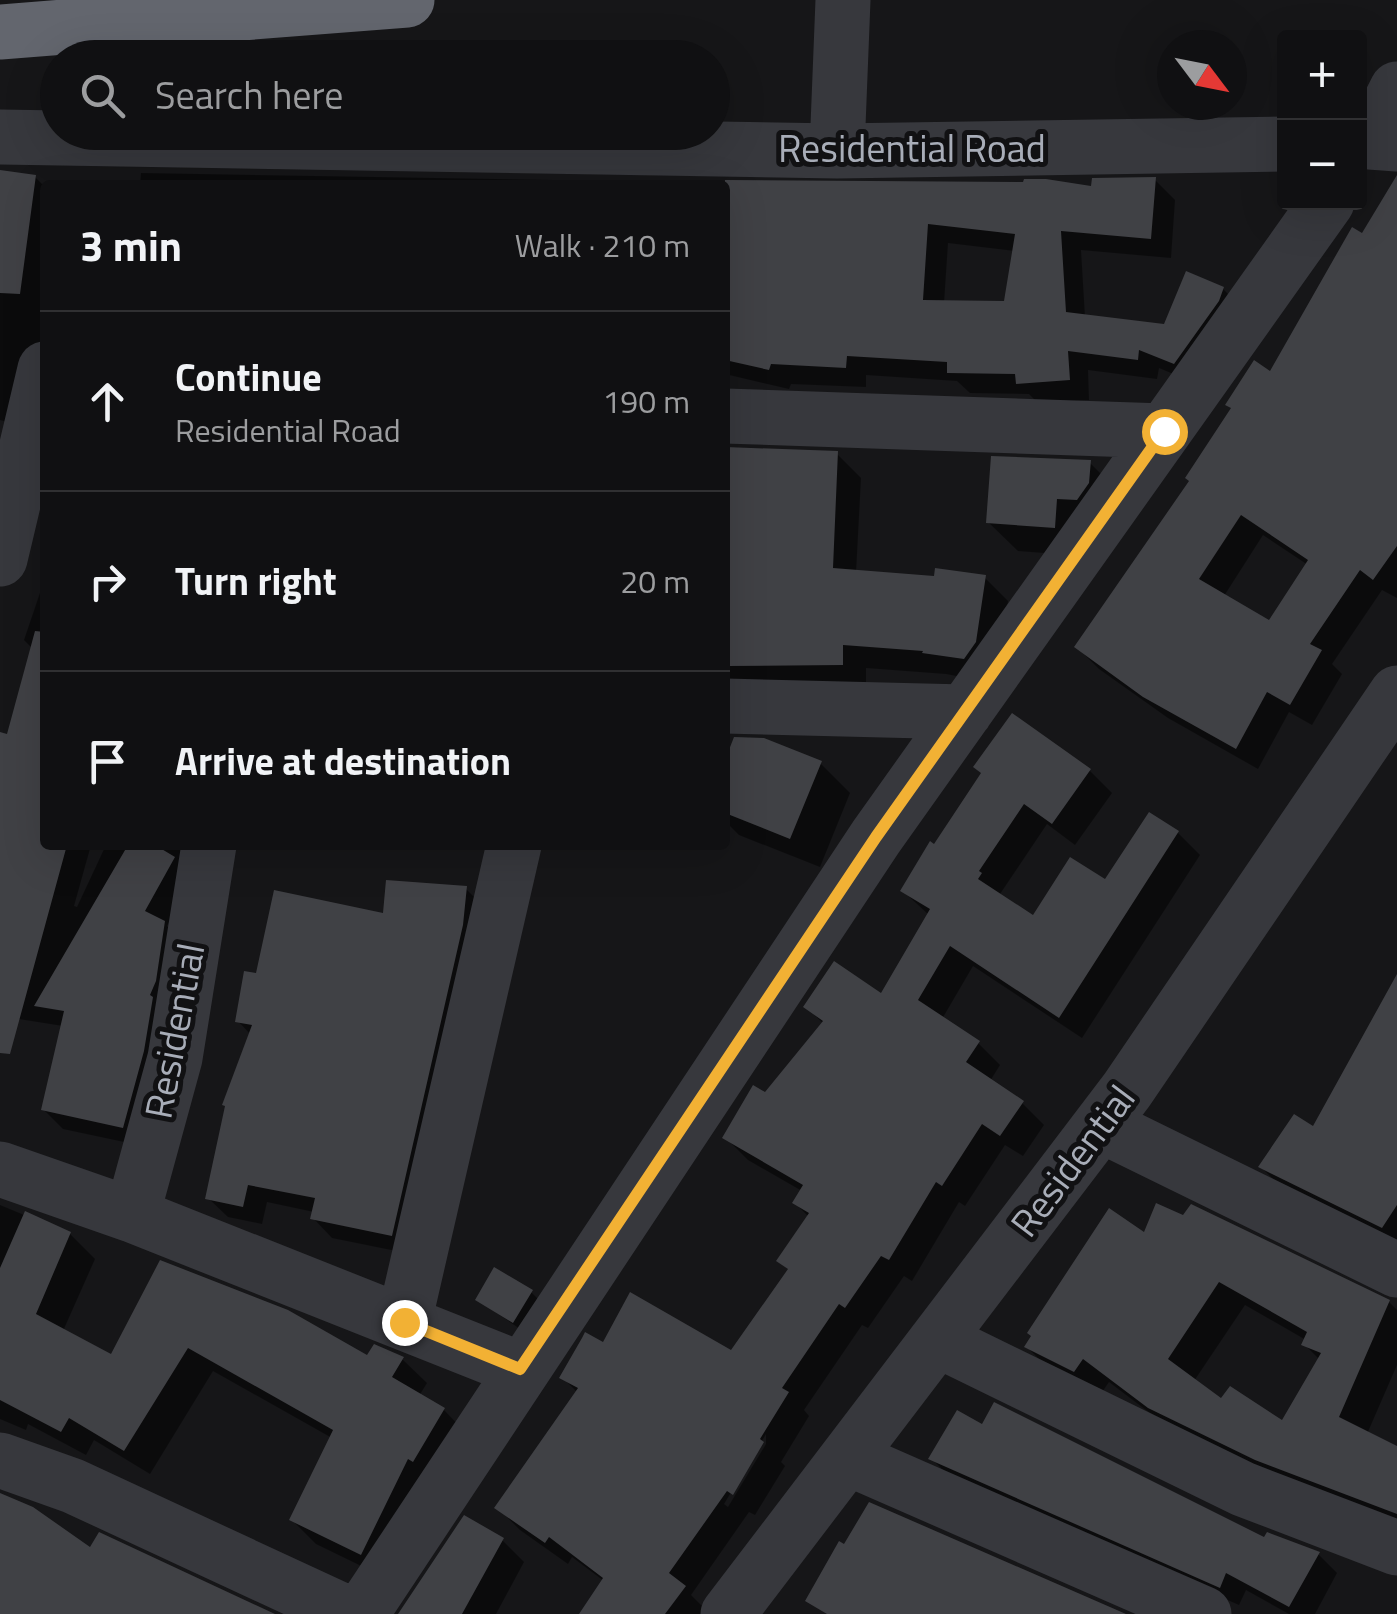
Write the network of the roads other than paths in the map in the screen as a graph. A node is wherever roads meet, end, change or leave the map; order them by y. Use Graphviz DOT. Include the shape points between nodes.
graph roads {
  1 [pos="407,0"];
  2 [pos="843,0"];
  3 [pos="0,32"];
  4 [pos="100,40"];
  5 [pos="120,40"];
  6 [pos="1397,89"];
  7 [pos="0,137"];
  8 [pos="40,143"];
  9 [pos="1277,144"];
  10 [pos="1371,147"];
  11 [pos="837,151"];
  12 [pos="96,152"];
  13 [pos="1321,210"];
  14 [pos="40,399"];
  15 [pos="730,416"];
  16 [pos="1164,431"];
  17 [pos="0,559"];
  18 [pos="1397,694"];
  19 [pos="730,706"];
  20 [pos="965,712"];
  21 [pos="1377,761"];
  22 [pos="207,850"];
  23 [pos="513,850"];
  24 [pos="1101,1124"];
  25 [pos="0,1169"];
  26 [pos="132,1215"];
  27 [pos="1395,1262"];
  28 [pos="404,1322"];
  29 [pos="938,1340"];
  30 [pos="520,1369"];
  31 [pos="848,1458"];
  32 [pos="0,1460"];
  33 [pos="1397,1548"];
  34 [pos="349,1614"];
  35 [pos="361,1614"];
  36 [pos="728,1614"];
  37 [pos="1204,1614"];
  1 -- 5 [label="highway"];
  2 -- 11 [label="street"];
  3 -- 4 [label="highway"];
  6 -- 10 [label="street"];
  7 -- 8 [label="street, Residential Road"];
  9 -- 11 [label="street, Residential Road"];
  11 -- 12 [label="street, Residential Road"];
  13 -- 16 [label="street"];
  14 -- 17 [label="street"];
  15 -- 16 [label="street"];
  16 -- 20 [label="street"];
  18 -- 21 [label="street, Residential"];
  19 -- 20 [label="street"];
  20 -- 30 [label="street"];
  21 -- 24 [label="street, Residential"];
  22 -- 26 [label="street, Residential" via="175,1058"];
  23 -- 28 [label="street"];
  24 -- 27 [label="street"];
  24 -- 29 [label="street, Residential"];
  25 -- 26 [label="street"];
  26 -- 28 [label="street"];
  28 -- 30 [label="street"];
  29 -- 31 [label="street, Residential"];
  29 -- 33 [label="street" via="1243,1489"];
  30 -- 35 [label="street"];
  31 -- 36 [label="street, Residential"];
  31 -- 37 [label="street"];
  32 -- 34 [label="street" via="73,1486"];
}
